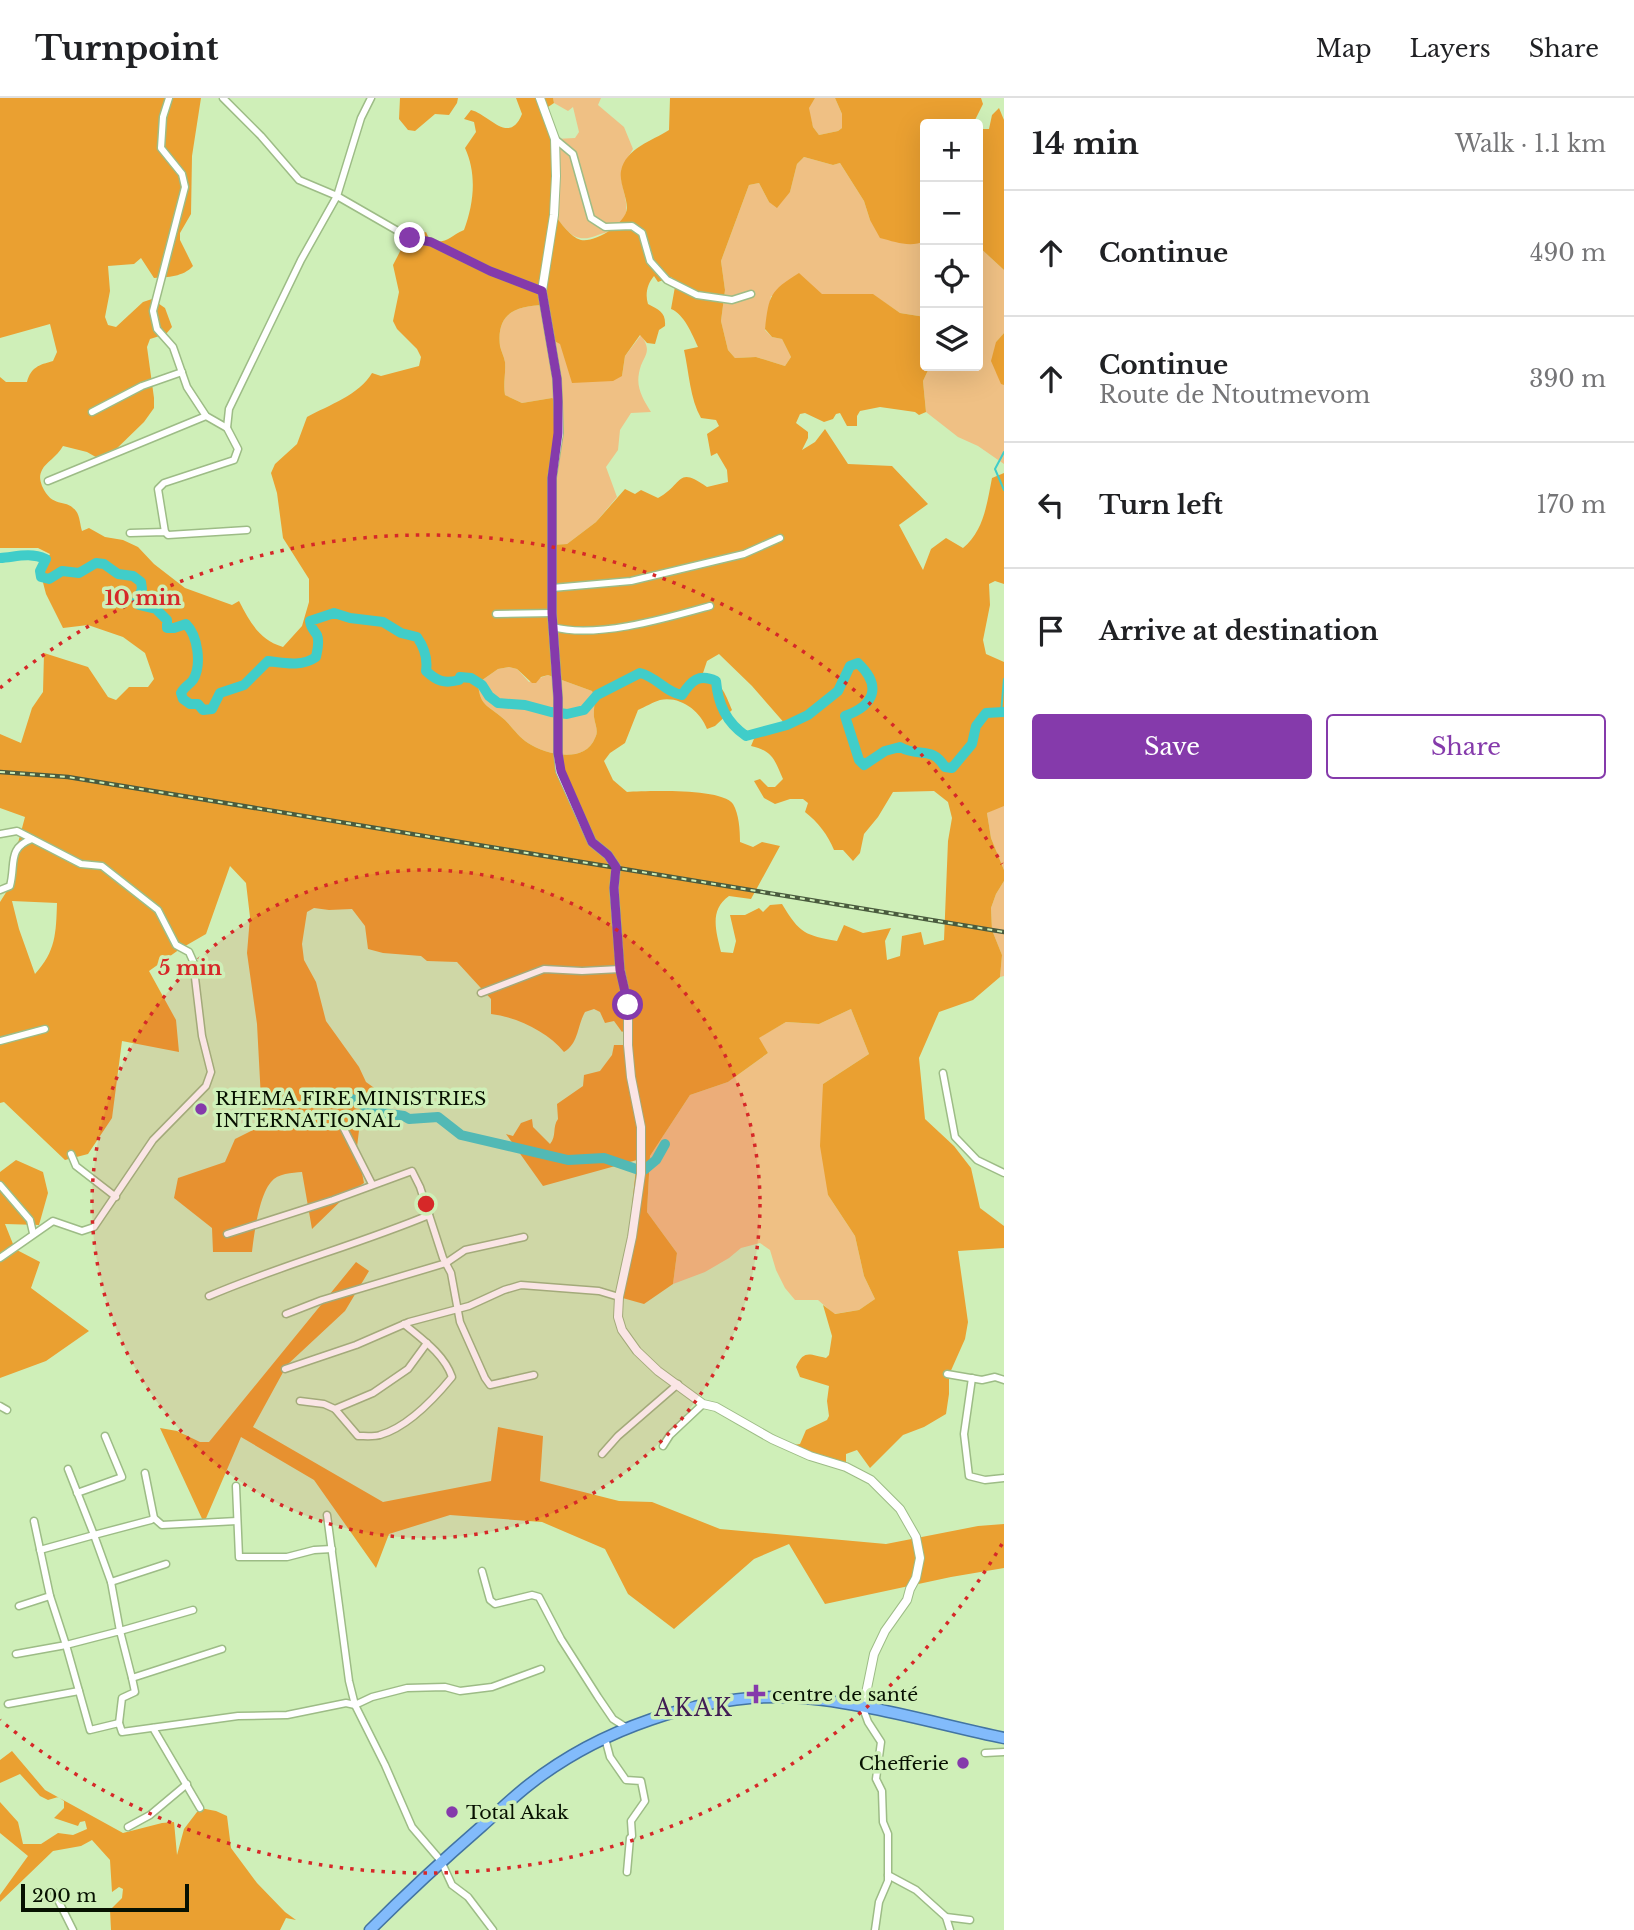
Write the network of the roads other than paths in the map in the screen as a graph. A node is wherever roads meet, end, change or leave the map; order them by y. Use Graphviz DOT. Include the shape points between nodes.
graph roads {
  1 [pos="169,98"];
  2 [pos="223,98"];
  3 [pos="371,98"];
  4 [pos="540,98"];
  5 [pos="555,139"];
  6 [pos="337,196"];
  7 [pos="542,291"];
  8 [pos="751,294"];
  9 [pos="181,372"];
  10 [pos="92,412"];
  11 [pos="206,416"];
  12 [pos="228,428"];
  13 [pos="48,481"];
  14 [pos="247,530"];
  15 [pos="165,532"];
  16 [pos="130,533"];
  17 [pos="780,538"];
  18 [pos="552,588"];
  19 [pos="710,606"];
  20 [pos="552,613"];
  21 [pos="496,614"];
  22 [pos="553,627"];
  23 [pos="0,834"];
  24 [pos="32,839"];
  25 [pos="0,890"];
  26 [pos="620,970"];
  27 [pos="481,993"];
  28 [pos="45,1029"];
  29 [pos="0,1041"];
  30 [pos="943,1073"];
  31 [pos="341,1123"];
  32 [pos="71,1154"];
  33 [pos="1004,1173"];
  34 [pos="372,1184"];
  35 [pos="0,1185"];
  36 [pos="116,1196"];
  37 [pos="429,1214"];
  38 [pos="33,1233"];
  39 [pos="227,1234"];
  40 [pos="524,1237"];
  41 [pos="0,1258"];
  42 [pos="446,1263"];
  43 [pos="209,1296"];
  44 [pos="619,1297"];
  45 [pos="457,1307"];
  46 [pos="286,1314"];
  47 [pos="404,1324"];
  48 [pos="427,1343"];
  49 [pos="285,1368"];
  50 [pos="947,1374"];
  51 [pos="534,1376"];
  52 [pos="972,1378"];
  53 [pos="1004,1380"];
  54 [pos="678,1384"];
  55 [pos="300,1401"];
  56 [pos="703,1404"];
  57 [pos="335,1409"];
  58 [pos="105,1436"];
  59 [pos="663,1446"];
  60 [pos="601,1454"];
  61 [pos="68,1469"];
  62 [pos="145,1473"];
  63 [pos="1004,1478"];
  64 [pos="236,1486"];
  65 [pos="77,1493"];
  66 [pos="327,1515"];
  67 [pos="154,1518"];
  68 [pos="34,1521"];
  69 [pos="237,1521"];
  70 [pos="94,1535"];
  71 [pos="332,1549"];
  72 [pos="40,1550"];
  73 [pos="166,1564"];
  74 [pos="482,1571"];
  75 [pos="111,1582"];
  76 [pos="50,1596"];
  77 [pos="19,1606"];
  78 [pos="193,1610"];
  79 [pos="120,1631"];
  80 [pos="66,1645"];
  81 [pos="222,1649"];
  82 [pos="16,1654"];
  83 [pos="541,1669"];
  84 [pos="132,1678"];
  85 [pos="79,1691"];
  86 [pos="8,1704"];
  87 [pos="355,1705"];
  88 [pos="863,1707"];
  89 [pos="119,1724"];
  90 [pos="153,1728"];
  91 [pos="627,1728"];
  92 [pos="605,1738"];
  93 [pos="1004,1738"];
  94 [pos="1004,1752"];
  95 [pos="985,1753"];
  96 [pos="187,1784"];
  97 [pos="200,1808"];
  98 [pos="128,1826"];
  99 [pos="441,1861"];
  100 [pos="627,1872"];
  101 [pos="888,1875"];
  102 [pos="54,1892"];
  103 [pos="946,1917"];
  104 [pos="970,1920"];
  105 [pos="73,1930"];
  106 [pos="370,1930"];
  107 [pos="493,1930"];
  108 [pos="875,1930"];
  109 [pos="950,1930"];
  1 -- 9 [label="street" via="162,148 182,174 185,187 153,311"];
  2 -- 6 [label="street" via="299,180"];
  3 -- 6 [label="street"];
  4 -- 5 [label="street"];
  5 -- 7 [label="street" via="554,215"];
  5 -- 8 [label="street" via="573,154 592,218 605,227 632,226 642,233 650,261 667,280 697,295 720,299"];
  6 -- 7 [label="street" via="410,238 431,242"];
  6 -- 12 [label="street" via="257,347 229,409"];
  7 -- 18 [label="street" via="558,402 552,478"];
  9 -- 10 [label="street"];
  9 -- 11 [label="street"];
  11 -- 12 [label="street"];
  11 -- 13 [label="street"];
  12 -- 15 [label="street" via="238,449 234,460 158,489"];
  14 -- 15 [label="street" via="168,536"];
  15 -- 16 [label="street"];
  17 -- 18 [label="street" via="744,554 631,581"];
  18 -- 20 [label="street"];
  19 -- 22 [label="street" via="623,626 567,631"];
  20 -- 21 [label="street"];
  20 -- 22 [label="street"];
  22 -- 26 [label="street" via="561,771 592,842 616,867"];
  23 -- 24 [label="street" via="17,831"];
  24 -- 25 [label="street" via="14,850 10,886"];
  24 -- 36 [label="street" via="81,864 102,866 158,910 176,945 189,951 193,961 211,1072 206,1086 153,1140"];
  26 -- 27 [label="street" via="544,969"];
  26 -- 44 [label="street" via="628,1005 642,1169"];
  28 -- 29 [label="street"];
  30 -- 33 [label="street" via="955,1137 977,1160"];
  31 -- 34 [label="street"];
  32 -- 36 [label="street" via="76,1166"];
  34 -- 37 [label="street" via="412,1171"];
  34 -- 39 [label="street"];
  35 -- 38 [label="street" via="30,1220"];
  36 -- 38 [label="street" via="94,1227 82,1231 53,1221"];
  37 -- 42 [label="street"];
  37 -- 43 [label="street"];
  38 -- 41 [label="street"];
  40 -- 42 [label="street" via="465,1250"];
  42 -- 45 [label="street"];
  42 -- 46 [label="street"];
  44 -- 45 [label="street" via="599,1291 521,1285"];
  44 -- 54 [label="street" via="622,1330 637,1351"];
  45 -- 47 [label="street"];
  45 -- 51 [label="street" via="490,1385"];
  47 -- 48 [label="street"];
  47 -- 49 [label="street"];
  48 -- 57 [label="street" via="408,1369 373,1393"];
  48 -- 57 [label="street" via="452,1377 408,1420 379,1436 358,1436"];
  50 -- 52 [label="street"];
  52 -- 53 [label="street"];
  52 -- 63 [label="street" via="964,1434 969,1476"];
  54 -- 56 [label="street"];
  54 -- 60 [label="street"];
  55 -- 57 [label="street"];
  56 -- 59 [label="street"];
  56 -- 88 [label="street" via="871,1480 900,1509 916,1537 920,1558 916,1578 874,1654"];
  58 -- 65 [label="street" via="122,1477"];
  61 -- 65 [label="street"];
  62 -- 67 [label="street"];
  64 -- 69 [label="street"];
  65 -- 70 [label="street"];
  66 -- 71 [label="street"];
  67 -- 69 [label="street" via="162,1525"];
  67 -- 70 [label="street"];
  68 -- 72 [label="street"];
  69 -- 71 [label="street" via="239,1557 287,1557"];
  70 -- 72 [label="street"];
  70 -- 75 [label="street"];
  71 -- 87 [label="street"];
  72 -- 76 [label="street"];
  73 -- 75 [label="street"];
  74 -- 91 [label="street" via="495,1604 539,1597 598,1697 613,1719"];
  75 -- 79 [label="street"];
  76 -- 77 [label="street"];
  76 -- 80 [label="street"];
  78 -- 79 [label="street"];
  79 -- 80 [label="street"];
  79 -- 84 [label="street"];
  80 -- 82 [label="street"];
  80 -- 85 [label="street"];
  81 -- 84 [label="street"];
  83 -- 87 [label="street" via="492,1687 460,1691 407,1688"];
  84 -- 89 [label="street" via="135,1692 122,1698"];
  85 -- 86 [label="street"];
  85 -- 89 [label="street" via="90,1730"];
  87 -- 90 [label="street"];
  87 -- 99 [label="street" via="412,1827"];
  88 -- 91 [label="highway" via="786,1697 744,1699"];
  88 -- 93 [label="highway"];
  88 -- 101 [label="street" via="881,1742 876,1779 888,1834"];
  89 -- 90 [label="street" via="122,1732"];
  90 -- 96 [label="street"];
  91 -- 92 [label="highway"];
  92 -- 99 [label="highway" via="531,1783"];
  92 -- 100 [label="street" via="610,1757 626,1780 641,1781 645,1801 631,1821"];
  94 -- 95 [label="street"];
  96 -- 97 [label="street"];
  96 -- 98 [label="street" via="150,1815"];
  99 -- 106 [label="highway"];
  99 -- 107 [label="street" via="452,1885 468,1897"];
  101 -- 103 [label="street" via="916,1889"];
  101 -- 108 [label="street" via="878,1902"];
  102 -- 105 [label="street"];
  103 -- 104 [label="street"];
  103 -- 109 [label="street"];
}
